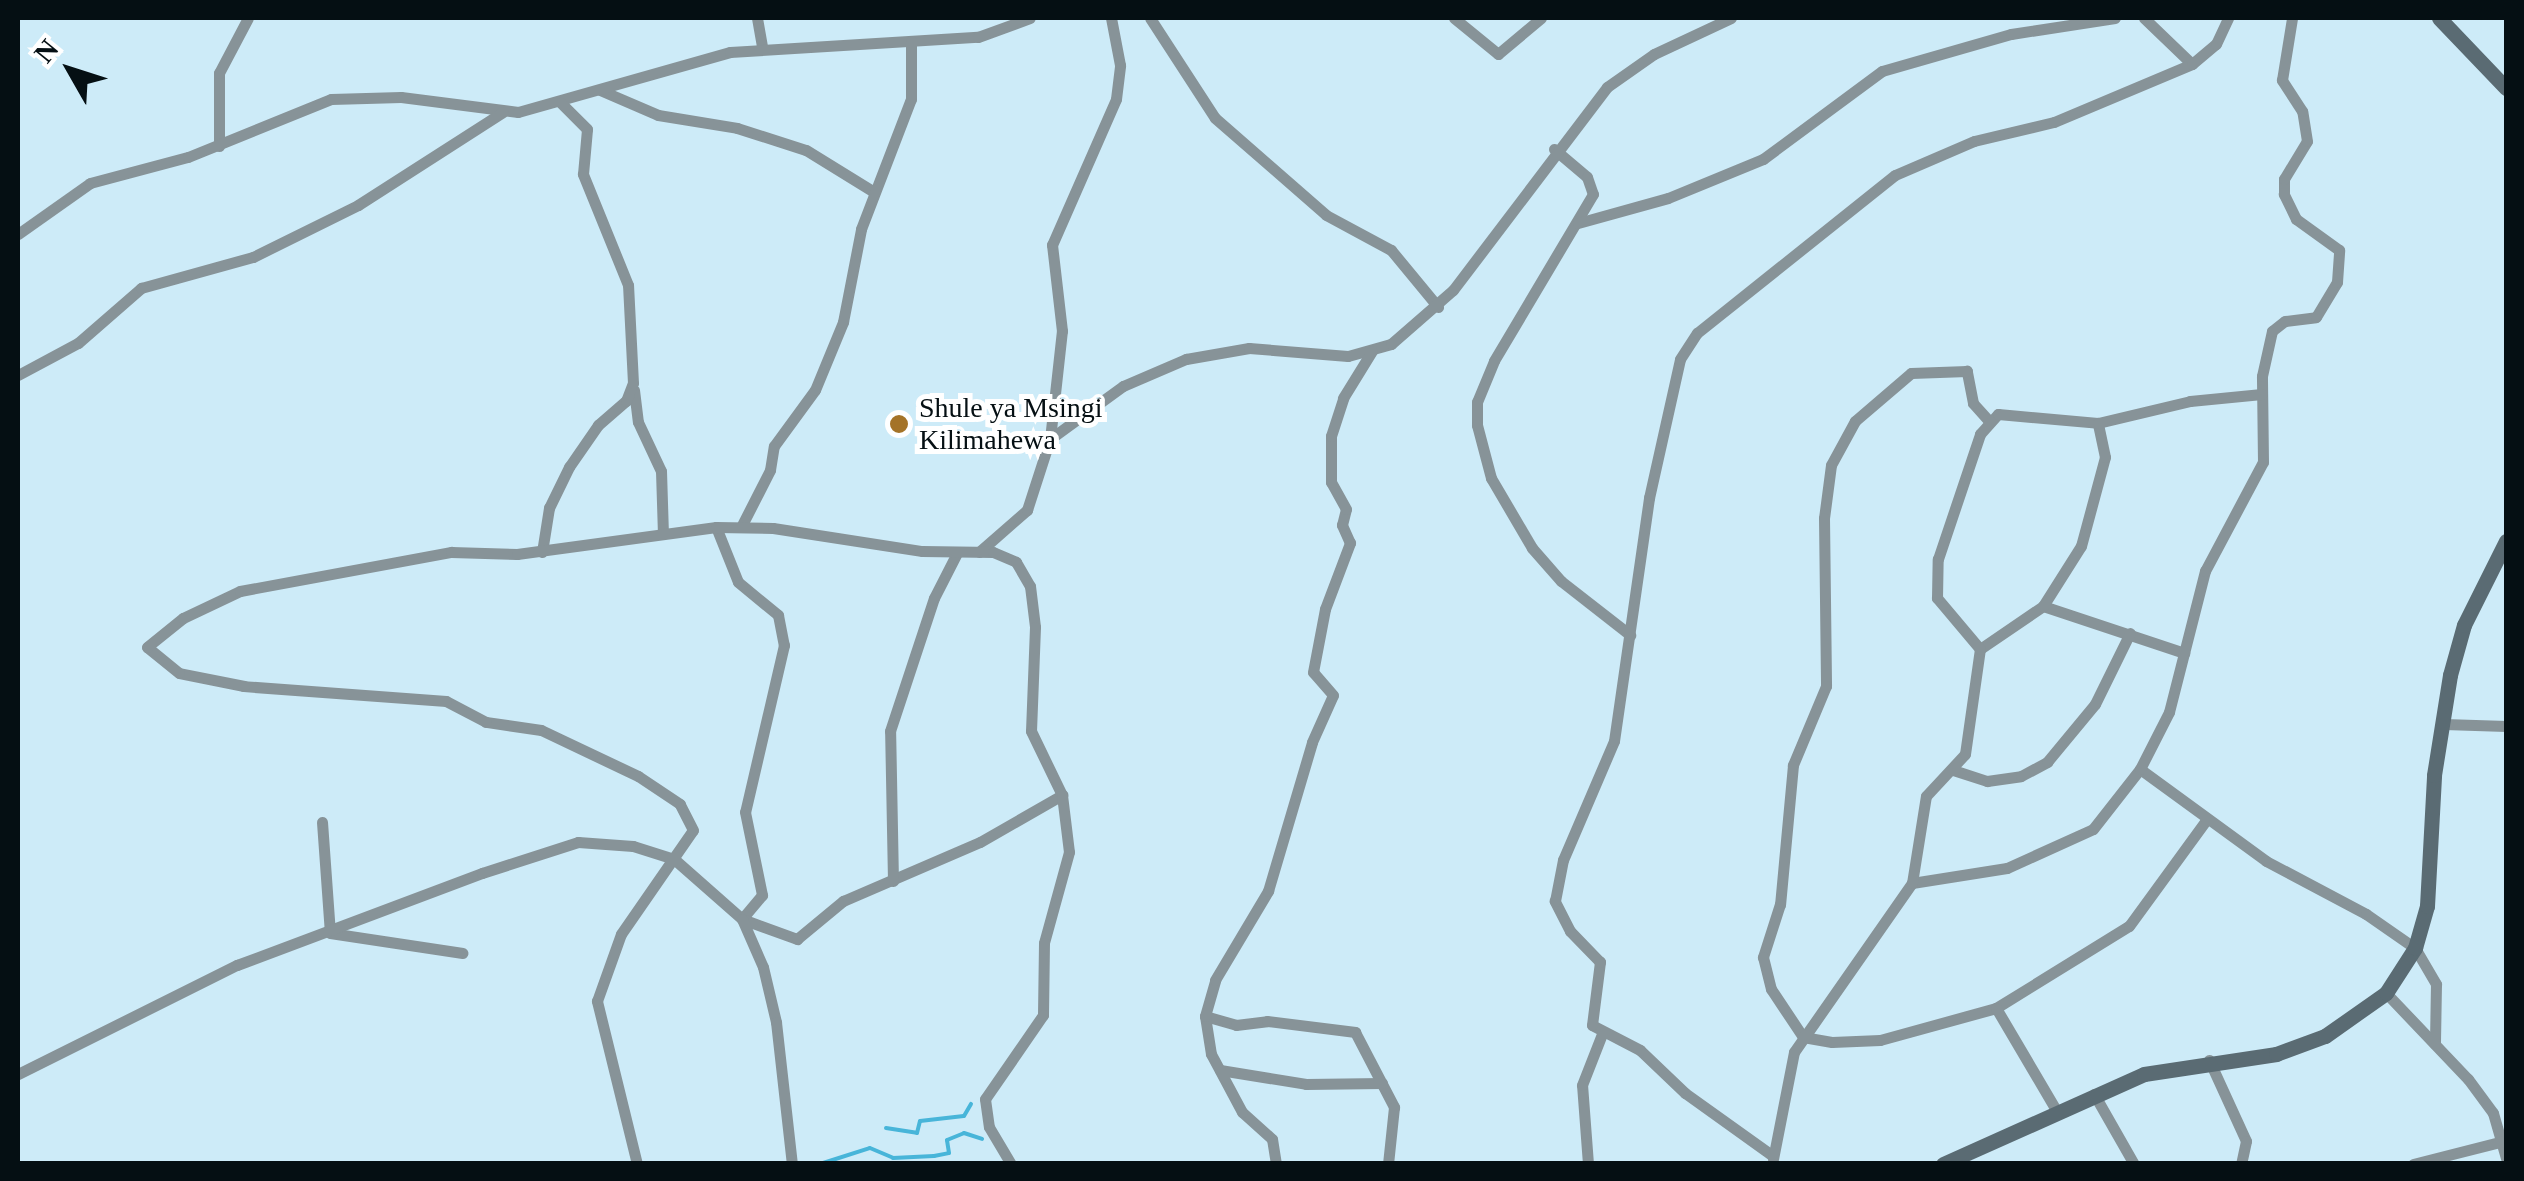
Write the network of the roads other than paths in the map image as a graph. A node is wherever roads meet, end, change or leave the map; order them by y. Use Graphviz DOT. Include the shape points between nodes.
graph roads {
  1 [pos="248,18"];
  2 [pos="757,18"];
  3 [pos="1030,18"];
  4 [pos="1111,18"];
  5 [pos="1150,18"];
  6 [pos="1454,18"];
  7 [pos="1540,18"];
  8 [pos="1732,18"];
  9 [pos="2115,18"];
  10 [pos="2144,18"];
  11 [pos="2228,18"];
  12 [pos="2292,18"];
  13 [pos="2439,18"];
  14 [pos="911,41"];
  15 [pos="762,48"];
  16 [pos="2192,64"];
  17 [pos="2506,88"];
  18 [pos="600,90"];
  19 [pos="561,103"];
  20 [pos="504,112"];
  21 [pos="220,146"];
  22 [pos="1554,149"];
  23 [pos="874,192"];
  24 [pos="1578,224"];
  25 [pos="18,234"];
  26 [pos="1438,307"];
  27 [pos="1372,351"];
  28 [pos="18,375"];
  29 [pos="633,383"];
  30 [pos="2262,394"];
  31 [pos="1989,420"];
  32 [pos="2098,423"];
  33 [pos="1050,440"];
  34 [pos="740,527"];
  35 [pos="716,528"];
  36 [pos="664,534"];
  37 [pos="2506,541"];
  38 [pos="542,552"];
  39 [pos="980,552"];
  40 [pos="957,553"];
  41 [pos="2042,606"];
  42 [pos="2130,633"];
  43 [pos="1630,635"];
  44 [pos="1980,650"];
  45 [pos="2184,653"];
  46 [pos="2444,724"];
  47 [pos="2506,726"];
  48 [pos="2140,769"];
  49 [pos="1953,770"];
  50 [pos="1062,795"];
  51 [pos="2207,820"];
  52 [pos="322,822"];
  53 [pos="674,859"];
  54 [pos="893,881"];
  55 [pos="1912,884"];
  56 [pos="742,920"];
  57 [pos="330,934"];
  58 [pos="2415,948"];
  59 [pos="463,953"];
  60 [pos="2386,993"];
  61 [pos="1996,1008"];
  62 [pos="1205,1016"];
  63 [pos="1602,1034"];
  64 [pos="1804,1036"];
  65 [pos="2435,1044"];
  66 [pos="2209,1060"];
  67 [pos="1220,1070"];
  68 [pos="18,1074"];
  69 [pos="1382,1083"];
  70 [pos="2094,1094"];
  71 [pos="2056,1110"];
  72 [pos="2504,1142"];
  73 [pos="2506,1158"];
  74 [pos="1772,1160"];
  75 [pos="637,1164"];
  76 [pos="792,1164"];
  77 [pos="1012,1164"];
  78 [pos="1276,1164"];
  79 [pos="1388,1164"];
  80 [pos="1588,1164"];
  81 [pos="1943,1164"];
  82 [pos="2134,1164"];
  83 [pos="2242,1164"];
  84 [pos="2413,1164"];
  1 -- 21 [label="street" via="219,73"];
  2 -- 15 [label="street"];
  3 -- 14 [label="street" via="998,34"];
  4 -- 33 [label="street" via="1120,65 1116,99 1052,245 1062,330"];
  5 -- 26 [label="street" via="1214,118 1326,214 1391,250"];
  6 -- 7 [label="street" via="1498,54"];
  8 -- 22 [label="street" via="1628,69"];
  9 -- 24 [label="street" via="2011,34 1882,71 1762,159 1668,198"];
  10 -- 16 [label="street"];
  11 -- 16 [label="street" via="2216,44"];
  12 -- 30 [label="street" via="2282,80 2302,111 2307,142 2284,179 2284,194 2296,219 2332,242 2341,259 2335,294 2323,312 2272,330"];
  13 -- 17 [label="street"];
  14 -- 15 [label="street"];
  14 -- 23 [label="street" via="911,99"];
  15 -- 18 [label="street"];
  16 -- 43 [label="street" via="2054,122 1974,140 1894,175 1697,333 1680,359 1649,498"];
  18 -- 19 [label="street"];
  18 -- 23 [label="street" via="658,114 806,150"];
  19 -- 20 [label="street"];
  19 -- 29 [label="street" via="587,129 583,174 628,286"];
  20 -- 21 [label="street" via="401,97 331,99"];
  20 -- 28 [label="street" via="358,205 253,257 141,288 78,343"];
  21 -- 25 [label="street" via="90,182"];
  22 -- 24 [label="street" via="1592,185"];
  22 -- 26 [label="street"];
  23 -- 34 [label="street" via="828,361 774,446 770,470"];
  24 -- 43 [label="street" via="1494,361 1477,402 1477,426 1491,478 1532,548"];
  26 -- 27 [label="street"];
  27 -- 33 [label="street" via="1319,358 1249,348 1186,359 1123,386"];
  27 -- 62 [label="street" via="1343,398 1331,436 1331,482 1346,509 1342,526 1350,542 1325,609 1312,672 1334,695 1312,742 1268,891 1215,980"];
  29 -- 36 [label="street" via="638,422 661,472"];
  29 -- 38 [label="street" via="626,401 598,425 569,467 549,508"];
  30 -- 32 [label="street" via="2190,401"];
  30 -- 45 [label="street" via="2262,462 2206,571"];
  31 -- 32 [label="street" via="2017,412"];
  31 -- 44 [label="street" via="1958,482 1938,559 1937,598"];
  31 -- 64 [label="street" via="1973,403 1967,371 1911,373 1855,421 1832,465 1824,518 1826,686 1798,744 1780,904 1764,957 1771,989"];
  32 -- 41 [label="street" via="2105,457 2092,514 2081,546"];
  33 -- 39 [label="street" via="1027,510"];
  34 -- 35 [label="street"];
  34 -- 40 [label="street"];
  35 -- 36 [label="street"];
  35 -- 56 [label="street" via="738,582 778,614 784,645 744,812 762,895"];
  36 -- 38 [label="street"];
  37 -- 46 [label="street" via="2464,626"];
  38 -- 53 [label="street" via="407,557 240,591 183,618 148,648 180,673 244,686 431,698 486,722 540,730 638,776 680,804 693,830"];
  39 -- 40 [label="street"];
  39 -- 50 [label="street" via="1016,562 1030,586 1036,652 1029,720"];
  40 -- 54 [label="street" via="934,598 890,730"];
  41 -- 42 [label="street"];
  41 -- 44 [label="street"];
  42 -- 45 [label="street"];
  42 -- 49 [label="street" via="2096,704 2047,762 2021,776 1987,781"];
  43 -- 63 [label="street" via="1614,742 1555,882 1560,916 1600,962 1589,1008"];
  44 -- 49 [label="street" via="1967,744"];
  45 -- 48 [label="street" via="2169,712"];
  46 -- 47 [label="street"];
  46 -- 58 [label="street" via="2434,775 2427,906"];
  48 -- 51 [label="street"];
  48 -- 55 [label="street" via="2093,829 2048,855"];
  49 -- 55 [label="street" via="1926,796"];
  50 -- 54 [label="street"];
  50 -- 77 [label="street" via="1068,852 1044,943 1043,1015 984,1098 989,1127"];
  51 -- 58 [label="street"];
  51 -- 61 [label="street" via="2129,926"];
  52 -- 57 [label="street"];
  53 -- 56 [label="street"];
  53 -- 57 [label="street" via="633,846 578,842"];
  53 -- 75 [label="street" via="621,934 597,1001"];
  54 -- 56 [label="street" via="826,911 797,939"];
  55 -- 64 [label="street"];
  56 -- 76 [label="street" via="764,967 776,1022"];
  57 -- 59 [label="street"];
  57 -- 68 [label="street" via="237,965"];
  58 -- 60 [label="street"];
  58 -- 65 [label="street" via="2436,984"];
  60 -- 65 [label="street"];
  60 -- 66 [label="street" via="2325,1036 2276,1054"];
  61 -- 64 [label="street" via="1880,1040"];
  61 -- 71 [label="street"];
  62 -- 67 [label="street"];
  62 -- 69 [label="street" via="1236,1025 1342,1026 1364,1042"];
  63 -- 74 [label="street" via="1640,1050"];
  63 -- 80 [label="street" via="1582,1085"];
  64 -- 74 [label="street" via="1785,1075"];
  65 -- 72 [label="street" via="2492,1113"];
  66 -- 70 [label="street"];
  66 -- 83 [label="street" via="2246,1141"];
  67 -- 69 [label="street" via="1306,1084"];
  67 -- 78 [label="street" via="1242,1112 1272,1139"];
  69 -- 79 [label="street" via="1394,1106"];
  70 -- 71 [label="street"];
  70 -- 82 [label="street"];
  71 -- 81 [label="street"];
  72 -- 73 [label="street"];
  72 -- 84 [label="street"];
}
